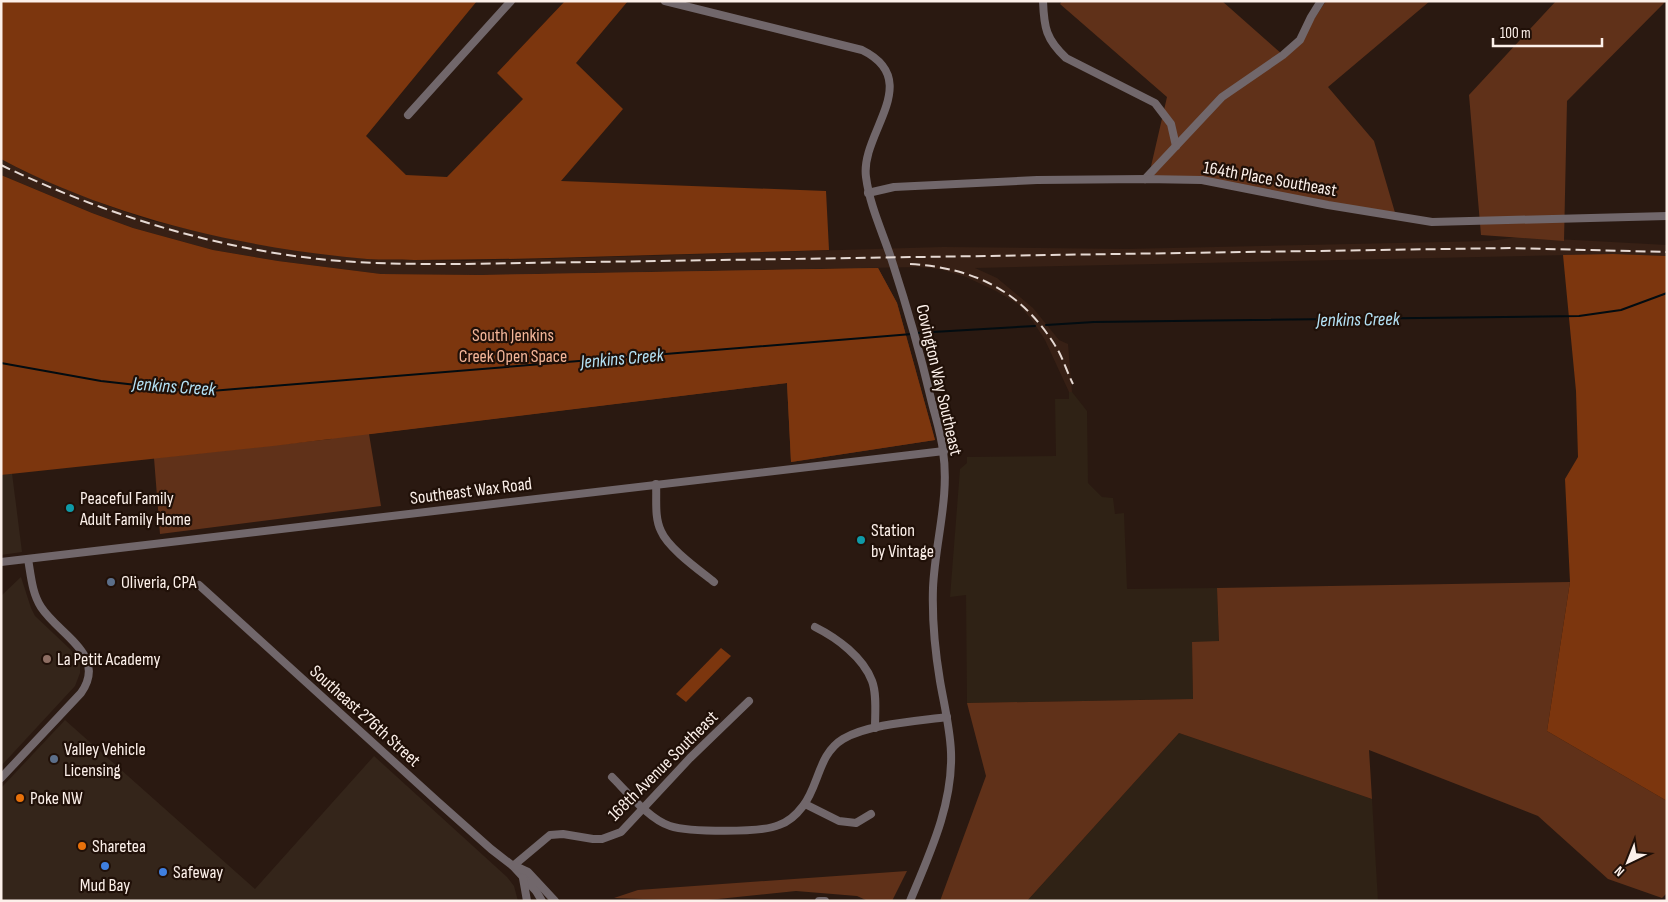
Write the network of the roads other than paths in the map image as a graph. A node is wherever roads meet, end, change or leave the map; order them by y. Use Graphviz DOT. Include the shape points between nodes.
graph roads {
  1 [pos="512,1"];
  2 [pos="665,1"];
  3 [pos="1043,1"];
  4 [pos="1321,1"];
  5 [pos="408,115"];
  6 [pos="1176,146"];
  7 [pos="1145,179"];
  8 [pos="868,193"];
  9 [pos="1667,216"];
  10 [pos="944,451"];
  11 [pos="656,484"];
  12 [pos="28,559"];
  13 [pos="1,562"];
  14 [pos="714,582"];
  15 [pos="199,585"];
  16 [pos="815,627"];
  17 [pos="749,701"];
  18 [pos="947,717"];
  19 [pos="875,728"];
  20 [pos="612,777"];
  21 [pos="1,778"];
  22 [pos="805,804"];
  23 [pos="643,807"];
  24 [pos="871,814"];
  25 [pos="513,866"];
  26 [pos="524,878"];
  27 [pos="527,901"];
  28 [pos="542,901"];
  29 [pos="555,901"];
  30 [pos="820,901"];
  31 [pos="825,901"];
  32 [pos="910,901"];
  1 -- 5 [label="street"];
  2 -- 8 [label="street, Covington Way Southeast" via="872,55 884,68 889,83 886,110 866,161"];
  3 -- 6 [label="street" via="1048,38 1056,49 1066,58 1155,103 1171,124"];
  4 -- 6 [label="street" via="1300,40 1222,96"];
  6 -- 7 [label="street"];
  7 -- 8 [label="street, 164th Place Southeast" via="904,186"];
  7 -- 9 [label="street, 164th Place Southeast" via="1202,180 1432,222"];
  8 -- 10 [label="street, Covington Way Southeast" via="913,329"];
  10 -- 11 [label="street, Southeast Wax Road"];
  10 -- 18 [label="street, Covington Way Southeast" via="945,491 933,602 935,643"];
  11 -- 12 [label="street, Southeast Wax Road"];
  11 -- 14 [label="street" via="660,530 671,545"];
  12 -- 13 [label="street, Southeast Wax Road"];
  12 -- 21 [label="street" via="35,597 48,616 82,651 90,675 81,693"];
  15 -- 25 [label="street, Southeast 276th Street"];
  16 -- 19 [label="street" via="838,641 863,666 872,681"];
  17 -- 23 [label="street, 168th Avenue Southeast"];
  18 -- 19 [label="street"];
  18 -- 32 [label="street, Covington Way Southeast" via="951,753 945,809"];
  19 -- 22 [label="street" via="854,733 835,745 827,755"];
  20 -- 23 [label="street"];
  22 -- 23 [label="street" via="779,826 753,830 700,830 670,826"];
  22 -- 24 [label="street" via="839,821 856,823"];
  23 -- 25 [label="street, 168th Avenue Southeast" via="621,832 593,839 550,835"];
  25 -- 26 [label="street, Southeast 276th Street"];
  25 -- 29 [label="street, Southeast 276th Street" via="528,872"];
  26 -- 27 [label="street"];
  26 -- 28 [label="street, Southeast 276th Street"];
  30 -- 31 [label="street"];
}
